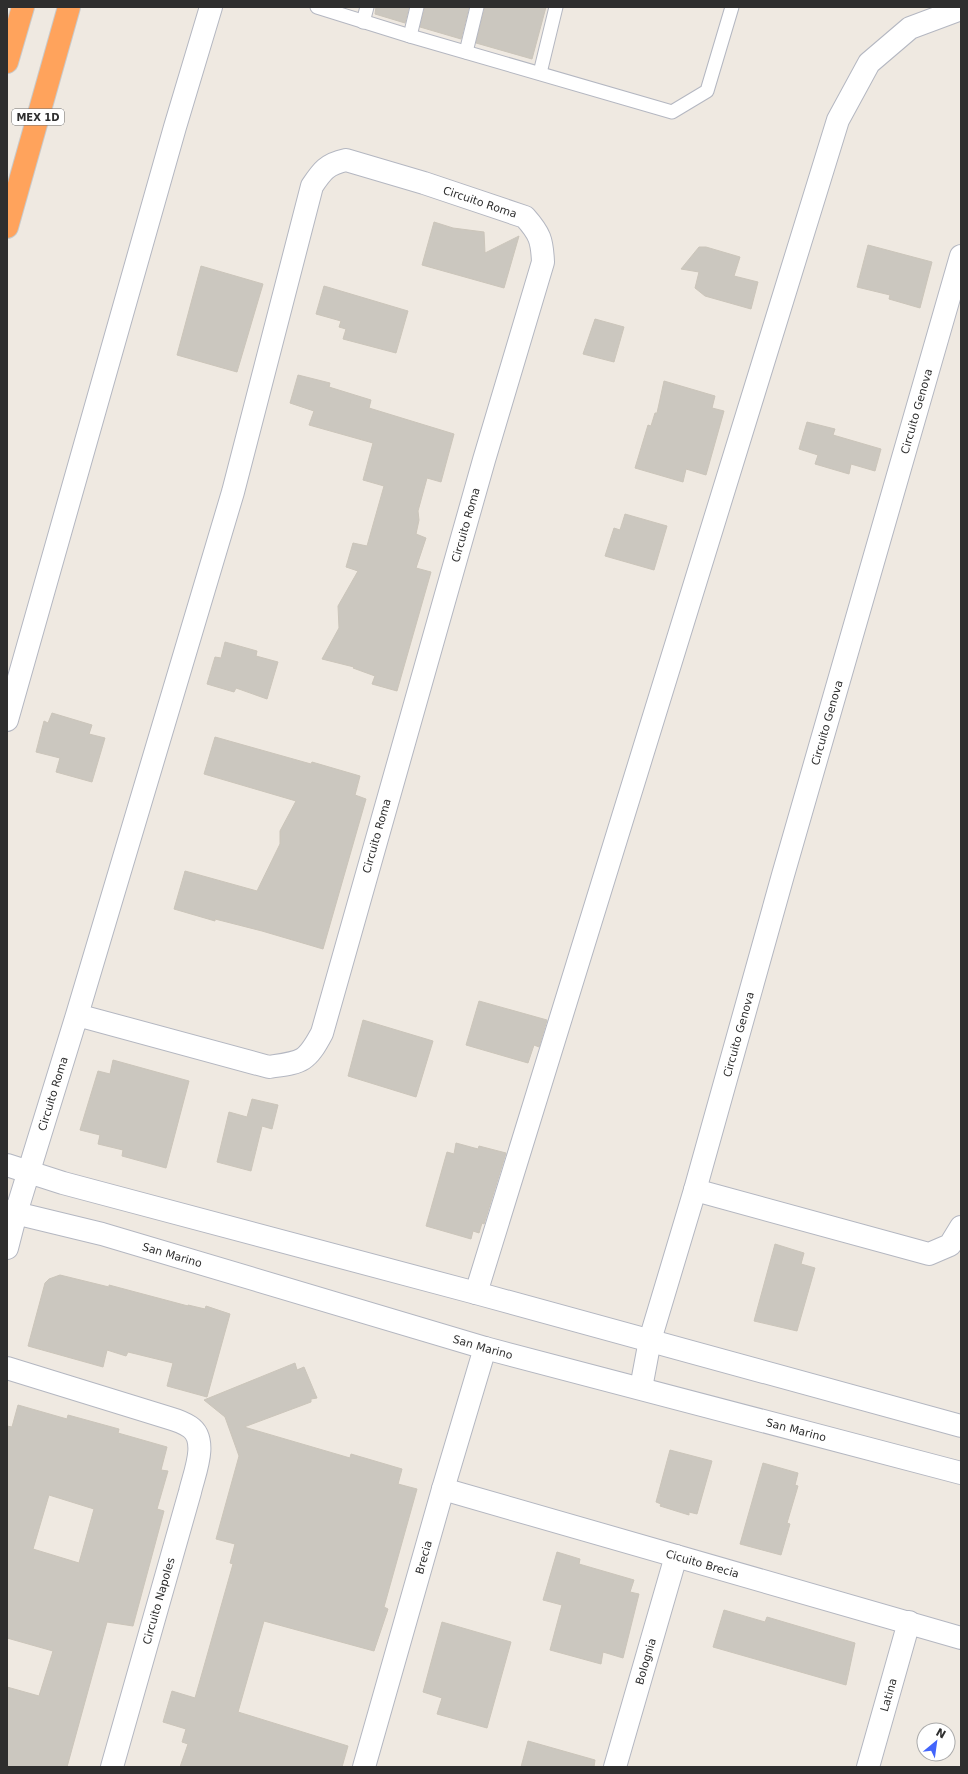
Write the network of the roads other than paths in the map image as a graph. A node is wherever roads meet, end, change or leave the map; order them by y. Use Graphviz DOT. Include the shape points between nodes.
graph roads {
  1 [pos="23,7"];
  2 [pos="69,7"];
  3 [pos="211,7"];
  4 [pos="317,7"];
  5 [pos="367,7"];
  6 [pos="417,7"];
  7 [pos="477,7"];
  8 [pos="556,7"];
  9 [pos="732,7"];
  10 [pos="961,8"];
  11 [pos="363,22"];
  12 [pos="410,36"];
  13 [pos="466,52"];
  14 [pos="7,62"];
  15 [pos="540,73"];
  16 [pos="7,227"];
  17 [pos="961,256"];
  18 [pos="7,720"];
  19 [pos="77,1016"];
  20 [pos="7,1165"];
  21 [pos="29,1172"];
  22 [pos="695,1190"];
  23 [pos="12,1212"];
  24 [pos="961,1228"];
  25 [pos="7,1248"];
  26 [pos="476,1293"];
  27 [pos="650,1340"];
  28 [pos="485,1348"];
  29 [pos="7,1368"];
  30 [pos="641,1388"];
  31 [pos="961,1426"];
  32 [pos="961,1473"];
  33 [pos="443,1489"];
  34 [pos="676,1556"];
  35 [pos="909,1622"];
  36 [pos="961,1638"];
  37 [pos="112,1767"];
  38 [pos="364,1767"];
  39 [pos="615,1767"];
  40 [pos="868,1767"];
  1 -- 14 [label="highway"];
  2 -- 16 [label="highway, MEX 1D"];
  3 -- 18 [label="street"];
  4 -- 11 [label="lane"];
  5 -- 11 [label="lane"];
  6 -- 12 [label="lane"];
  7 -- 13 [label="lane"];
  8 -- 15 [label="lane"];
  9 -- 15 [label="lane" via="707,91 672,112"];
  10 -- 26 [label="street" via="910,28 869,64 838,120"];
  11 -- 12 [label="lane"];
  12 -- 13 [label="lane"];
  13 -- 15 [label="lane"];
  17 -- 22 [label="street, Circuito Genova"];
  19 -- 19 [label="street, Circuito Roma" via="233,492 312,186 323,170 335,162 346,160 424,183 525,218 537,230 542,243 543,262 484,460 322,1033 312,1051 298,1063 270,1067"];
  19 -- 21 [label="street, Circuito Roma"];
  20 -- 21 [label="street"];
  21 -- 23 [label="street"];
  21 -- 26 [label="street"];
  22 -- 24 [label="street" via="929,1254 950,1245"];
  22 -- 27 [label="street, Circuito Genova"];
  23 -- 25 [label="street"];
  23 -- 28 [label="street, San Marino" via="102,1234"];
  26 -- 27 [label="street"];
  27 -- 30 [label="street, Circuito Genova"];
  27 -- 31 [label="street"];
  28 -- 30 [label="street, San Marino"];
  28 -- 33 [label="street, Brecia"];
  29 -- 37 [label="street, Circuito Napoles" via="170,1418 190,1427 199,1442 190,1492"];
  30 -- 32 [label="street, San Marino"];
  33 -- 34 [label="street, Cicuito Brecia"];
  33 -- 38 [label="street, Brecia"];
  34 -- 35 [label="street, Cicuito Brecia"];
  34 -- 39 [label="street, Bolognia"];
  35 -- 36 [label="street, Cicuito Brecia"];
  35 -- 40 [label="street, Latina"];
}
